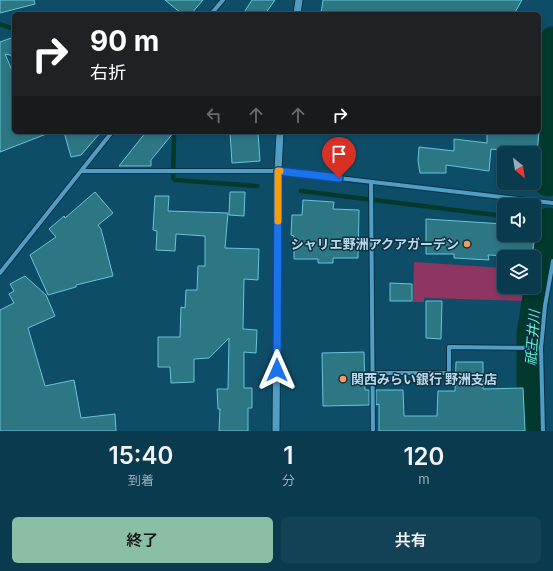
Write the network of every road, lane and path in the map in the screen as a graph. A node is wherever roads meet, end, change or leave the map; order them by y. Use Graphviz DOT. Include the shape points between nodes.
graph roads {
  1 [pos="223,0"];
  2 [pos="299,0"];
  3 [pos="213,12"];
  4 [pos="298,12"];
  5 [pos="110,134"];
  6 [pos="280,134"];
  7 [pos="81,171"];
  8 [pos="278,171"];
  9 [pos="371,182"];
  10 [pos="553,202"];
  11 [pos="553,261"];
  12 [pos="0,273"];
  13 [pos="541,348"];
  14 [pos="372,373"];
  15 [pos="276,431"];
  16 [pos="373,431"];
  17 [pos="543,431"];
  1 -- 3 [label="street"];
  2 -- 4 [label="street"];
  5 -- 7 [label="street"];
  6 -- 8 [label="street"];
  7 -- 8 [label="street"];
  7 -- 12 [label="street"];
  8 -- 9 [label="street"];
  8 -- 15 [label="street"];
  9 -- 10 [label="street"];
  9 -- 14 [label="street"];
  11 -- 13 [label="street"];
  13 -- 14 [label="street" via="449,347 449,373"];
  13 -- 17 [label="street"];
  14 -- 16 [label="street"];
}
